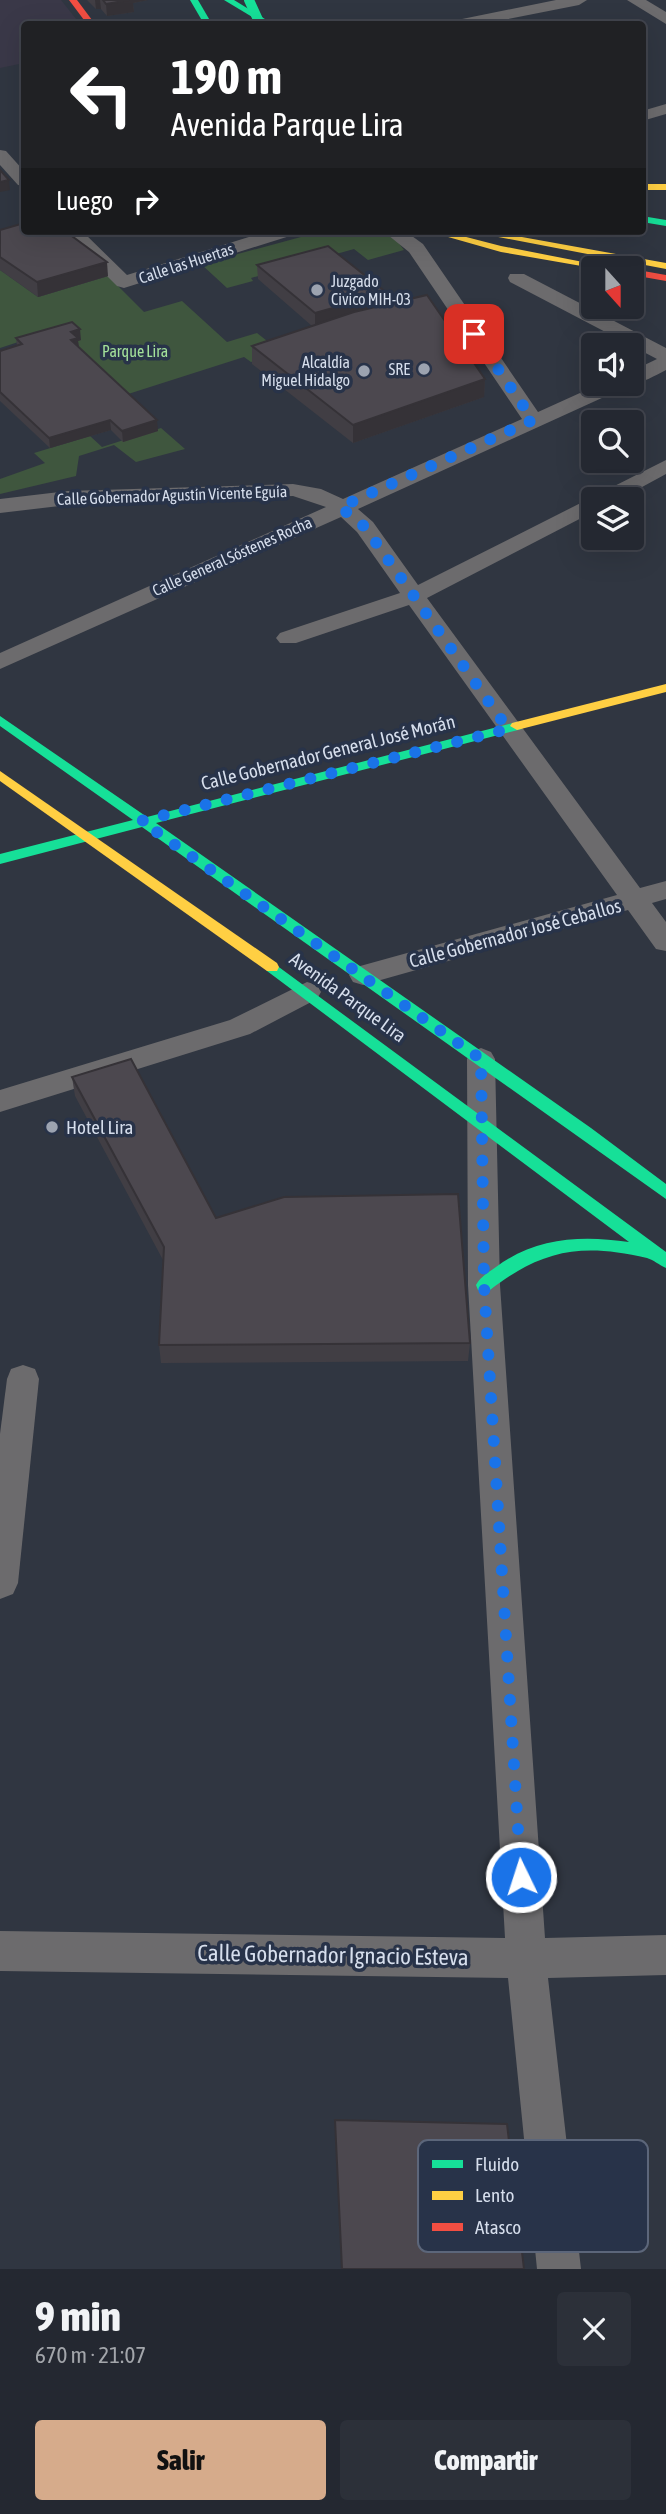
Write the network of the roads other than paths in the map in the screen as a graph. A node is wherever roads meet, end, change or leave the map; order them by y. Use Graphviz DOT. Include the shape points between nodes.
graph roads {
  1 [pos="73,0"];
  2 [pos="224,0"];
  3 [pos="249,0"];
  4 [pos="257,0"];
  5 [pos="579,0"];
  6 [pos="635,0"];
  7 [pos="186,2"];
  8 [pos="478,6"];
  9 [pos="666,19"];
  10 [pos="89,21"];
  11 [pos="189,21"];
  12 [pos="205,21"];
  13 [pos="235,21"];
  14 [pos="259,21"];
  15 [pos="263,21"];
  16 [pos="272,21"];
  17 [pos="500,21"];
  18 [pos="666,109"];
  19 [pos="646,115"];
  20 [pos="0,155"];
  21 [pos="21,178"];
  22 [pos="646,187"];
  23 [pos="666,187"];
  24 [pos="646,220"];
  25 [pos="666,223"];
  26 [pos="75,235"];
  27 [pos="274,235"];
  28 [pos="399,235"];
  29 [pos="448,235"];
  30 [pos="462,235"];
  31 [pos="494,235"];
  32 [pos="528,235"];
  33 [pos="581,260"];
  34 [pos="666,260"];
  35 [pos="581,263"];
  36 [pos="666,266"];
  37 [pos="644,272"];
  38 [pos="666,276"];
  39 [pos="517,278"];
  40 [pos="666,356"];
  41 [pos="666,363"];
  42 [pos="644,373"];
  43 [pos="589,396"];
  44 [pos="533,420"];
  45 [pos="666,466"];
  46 [pos="626,487"];
  47 [pos="0,506"];
  48 [pos="340,507"];
  49 [pos="581,510"];
  50 [pos="414,596"];
  51 [pos="288,638"];
  52 [pos="0,662"];
  53 [pos="666,688"];
  54 [pos="0,720"];
  55 [pos="508,729"];
  56 [pos="0,775"];
  57 [pos="141,821"];
  58 [pos="85,836"];
  59 [pos="0,859"];
  60 [pos="666,890"];
  61 [pos="633,900"];
  62 [pos="666,942"];
  63 [pos="363,975"];
  64 [pos="307,992"];
  65 [pos="481,1059"];
  66 [pos="0,1101"];
  67 [pos="480,1119"];
  68 [pos="666,1193"];
  69 [pos="662,1257"];
  70 [pos="484,1285"];
  71 [pos="23,1379"];
  72 [pos="0,1583"];
  73 [pos="0,1951"];
  74 [pos="666,1955"];
  75 [pos="526,1958"];
  76 [pos="545,2140"];
  1 -- 10 [label="main road"];
  2 -- 13 [label="main road"];
  2 -- 15 [label="main road"];
  3 -- 14 [label="main road, bridge"];
  4 -- 16 [label="main road"];
  5 -- 17 [label="street"];
  6 -- 9 [label="street"];
  7 -- 11 [label="main road"];
  7 -- 12 [label="main road"];
  8 -- 17 [label="street"];
  18 -- 19 [label="street"];
  20 -- 21 [label="street"];
  22 -- 23 [label="main road"];
  24 -- 25 [label="main road"];
  26 -- 27 [label="street, Calle las Huertas" via="124,282"];
  28 -- 44 [label="street" via="416,248"];
  29 -- 35 [label="main road"];
  30 -- 33 [label="main road"];
  31 -- 36 [label="main road"];
  32 -- 34 [label="main road"];
  37 -- 38 [label="main road"];
  39 -- 40 [label="street"];
  41 -- 42 [label="street"];
  43 -- 44 [label="street, Calle General Sóstenes Rocha"];
  44 -- 48 [label="street, Calle General Sóstenes Rocha"];
  45 -- 46 [label="street"];
  47 -- 48 [label="street, Calle Gobernador Agustín Vicente Eguía" via="68,498 293,490 317,494"];
  48 -- 50 [label="street, Calle Gobernador Agustín Vicente Eguía" via="365,527"];
  48 -- 52 [label="street, Calle General Sóstenes Rocha"];
  49 -- 50 [label="street"];
  50 -- 51 [label="street"];
  50 -- 55 [label="street, Calle Gobernador Agustín Vicente Eguía"];
  53 -- 55 [label="main road, Calle Gobernador General José Morán"];
  54 -- 57 [label="main road, Avenida Parque Lira"];
  55 -- 57 [label="main road, Calle Gobernador General José Morán"];
  55 -- 61 [label="street, Calle Gobernador Agustín Vicente Eguía"];
  56 -- 58 [label="main road, Avenida Parque Lira"];
  57 -- 58 [label="main road, Calle Gobernador General José Morán"];
  57 -- 63 [label="main road, Avenida Parque Lira"];
  58 -- 59 [label="main road, Calle Gobernador General José Morán"];
  58 -- 64 [label="main road, Avenida Parque Lira"];
  60 -- 61 [label="street, Calle Gobernador José Ceballos"];
  61 -- 62 [label="street, Calle Gobernador Agustín Vicente Eguía"];
  61 -- 63 [label="street, Calle Gobernador José Ceballos"];
  63 -- 65 [label="main road, Avenida Parque Lira"];
  64 -- 66 [label="street" via="240,1027"];
  64 -- 67 [label="main road, Avenida Parque Lira"];
  65 -- 67 [label="street"];
  65 -- 68 [label="main road, Avenida Parque Lira"];
  67 -- 69 [label="main road, Avenida Parque Lira"];
  67 -- 70 [label="street"];
  69 -- 70 [label="main road" via="593,1242 560,1244 523,1255"];
  70 -- 75 [label="street"];
  71 -- 72 [label="street"];
  73 -- 75 [label="street, Calle Gobernador Ignacio Esteva"];
  74 -- 75 [label="street, Calle Gobernador Ignacio Esteva"];
  75 -- 76 [label="street"];
}
